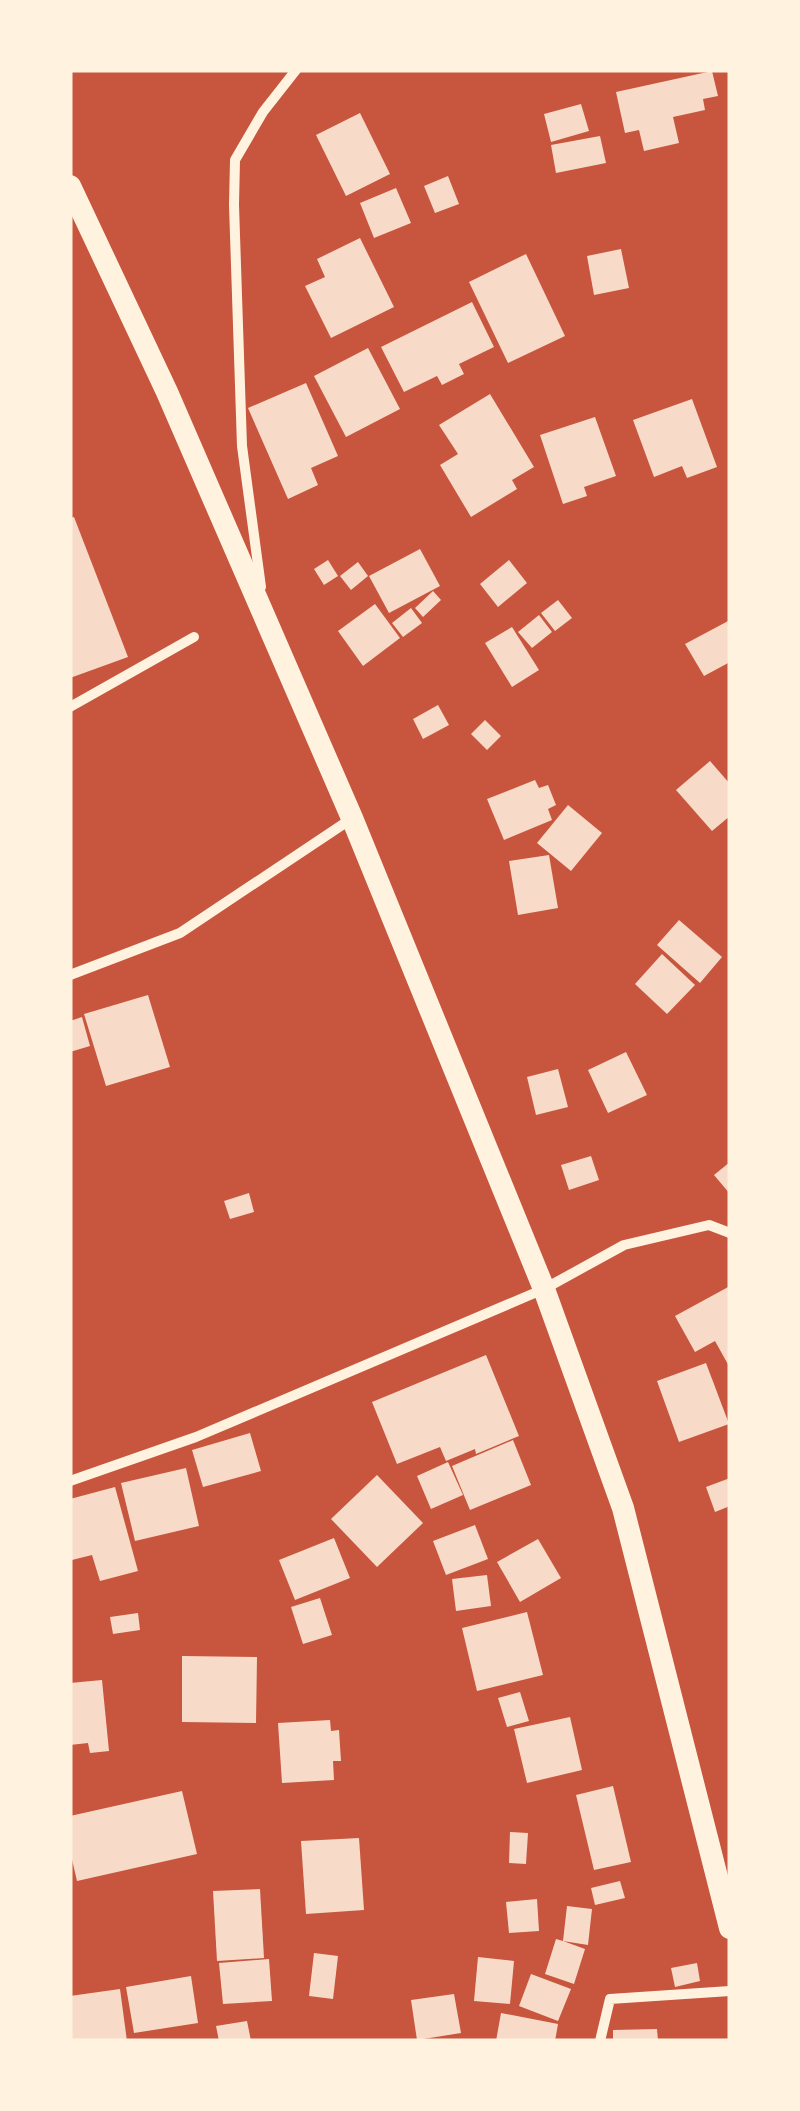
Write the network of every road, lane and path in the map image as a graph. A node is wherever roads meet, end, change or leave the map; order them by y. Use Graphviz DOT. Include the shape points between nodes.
graph roads {
  1 [pos="296,70"];
  2 [pos="70,186"];
  3 [pos="265,618"];
  4 [pos="194,636"];
  5 [pos="70,707"];
  6 [pos="352,818"];
  7 [pos="70,975"];
  8 [pos="730,1233"];
  9 [pos="544,1289"];
  10 [pos="70,1481"];
  11 [pos="730,1928"];
  12 [pos="730,1992"];
  13 [pos="600,2041"];
  1 -- 3 [label="street" via="235,160 242,446"];
  2 -- 3 [label="highway"];
  3 -- 6 [label="highway"];
  4 -- 5 [label="street"];
  6 -- 7 [label="street" via="180,933"];
  6 -- 9 [label="highway"];
  8 -- 9 [label="street" via="709,1226 624,1245"];
  9 -- 10 [label="street" via="196,1438"];
  9 -- 11 [label="highway" via="623,1508"];
  12 -- 13 [label="street" via="610,2000"];
}
